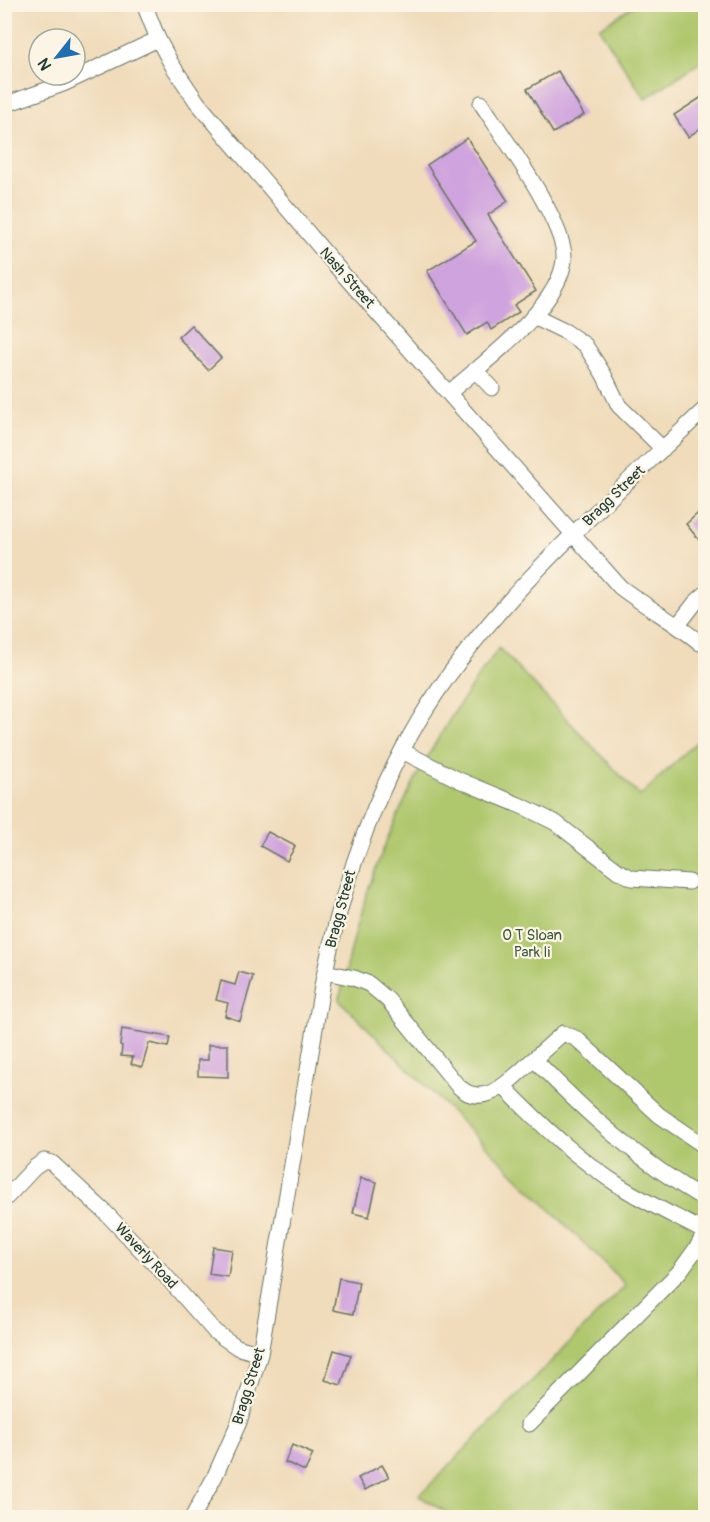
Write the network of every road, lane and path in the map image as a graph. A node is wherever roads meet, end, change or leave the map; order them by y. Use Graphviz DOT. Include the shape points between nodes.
graph roads {
  1 [pos="144,4"];
  2 [pos="158,39"];
  3 [pos="481,103"];
  4 [pos="4,105"];
  5 [pos="533,316"];
  6 [pos="475,370"];
  7 [pos="492,388"];
  8 [pos="449,393"];
  9 [pos="702,417"];
  10 [pos="663,449"];
  11 [pos="573,535"];
  12 [pos="700,598"];
  13 [pos="678,625"];
  14 [pos="700,644"];
  15 [pos="402,751"];
  16 [pos="689,882"];
  17 [pos="325,972"];
  18 [pos="534,1059"];
  19 [pos="503,1086"];
  20 [pos="705,1147"];
  21 [pos="4,1200"];
  22 [pos="705,1200"];
  23 [pos="705,1231"];
  24 [pos="260,1354"];
  25 [pos="528,1424"];
  26 [pos="192,1518"];
  1 -- 2 [label="street, Nash Street"];
  2 -- 4 [label="street" via="63,84"];
  2 -- 8 [label="street, Nash Street" via="197,102"];
  3 -- 5 [label="street" via="548,207 563,247 564,259 557,281"];
  5 -- 6 [label="street"];
  5 -- 10 [label="street" via="585,345 619,406"];
  6 -- 7 [label="street"];
  6 -- 8 [label="street"];
  8 -- 11 [label="street, Nash Street"];
  9 -- 10 [label="street, Bragg Street"];
  10 -- 11 [label="street, Bragg Street"];
  11 -- 13 [label="street, Nash Street" via="620,587"];
  11 -- 15 [label="street, Bragg Street" via="474,641"];
  12 -- 13 [label="street"];
  13 -- 14 [label="street, Nash Street"];
  15 -- 16 [label="street" via="556,823 632,878"];
  15 -- 17 [label="street, Bragg Street" via="356,856"];
  17 -- 19 [label="street" via="369,984 388,1000 464,1092 474,1096 487,1094"];
  17 -- 24 [label="street, Bragg Street"];
  18 -- 19 [label="street"];
  18 -- 20 [label="street" via="563,1033 577,1039 659,1114"];
  18 -- 22 [label="street" via="617,1139"];
  19 -- 23 [label="street" via="594,1168 653,1205"];
  21 -- 24 [label="street, Waverly Road" via="34,1168 44,1161 52,1162 165,1274 215,1332 237,1347"];
  23 -- 25 [label="street" via="680,1271"];
  24 -- 26 [label="street, Bragg Street" via="239,1422"];
}
